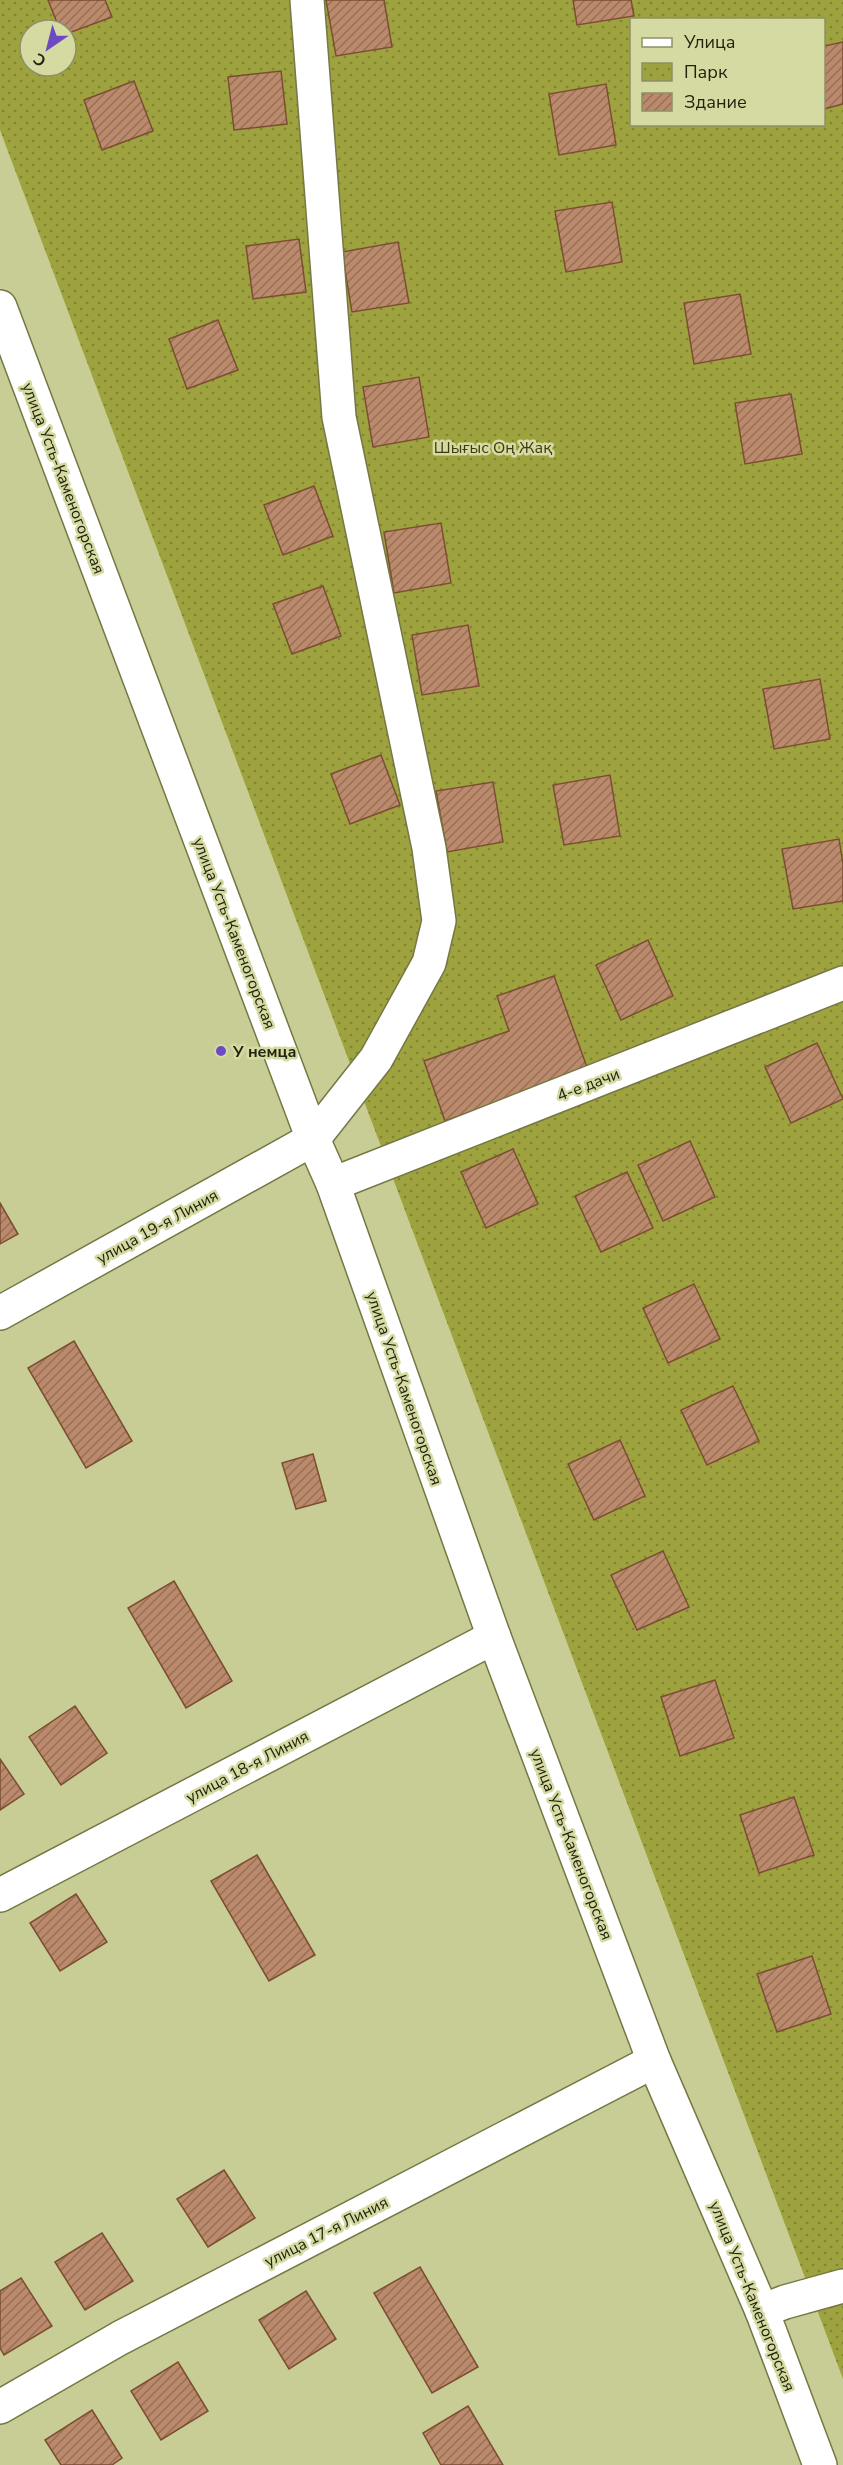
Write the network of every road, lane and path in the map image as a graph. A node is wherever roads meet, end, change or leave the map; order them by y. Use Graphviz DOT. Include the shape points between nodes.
graph roads {
  1 [pos="307,0"];
  2 [pos="0,307"];
  3 [pos="843,983"];
  4 [pos="313,1139"];
  5 [pos="333,1184"];
  6 [pos="0,1313"];
  7 [pos="494,1638"];
  8 [pos="0,1895"];
  9 [pos="654,2061"];
  10 [pos="843,2286"];
  11 [pos="762,2312"];
  12 [pos="0,2407"];
  13 [pos="823,2459"];
  1 -- 4 [label="street" via="339,417 427,836 439,921 429,963 376,1059"];
  2 -- 4 [label="street, улица Усть-Каменогорская"];
  3 -- 5 [label="street, 4-е дачи"];
  4 -- 5 [label="street, улица Усть-Каменогорская"];
  4 -- 6 [label="street, улица 19-я Линия"];
  5 -- 7 [label="street, улица Усть-Каменогорская"];
  7 -- 8 [label="street, улица 18-я Линия"];
  7 -- 9 [label="street, улица Усть-Каменогорская"];
  9 -- 11 [label="street, улица Усть-Каменогорская"];
  9 -- 12 [label="street, улица 17-я Линия" via="120,2338"];
  10 -- 11 [label="street"];
  11 -- 13 [label="street, улица Усть-Каменогорская"];
}
